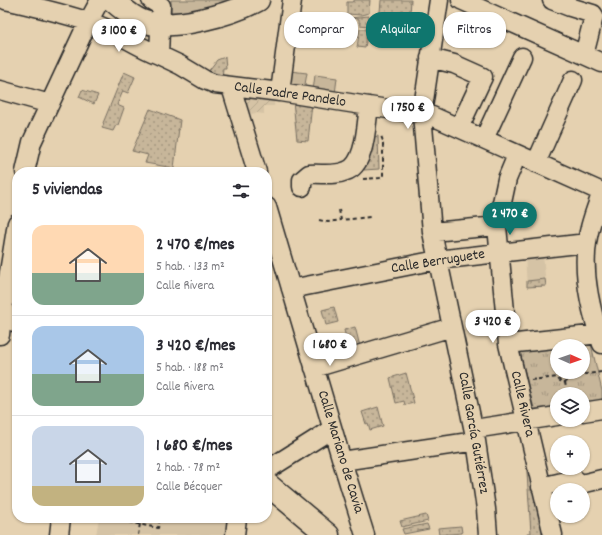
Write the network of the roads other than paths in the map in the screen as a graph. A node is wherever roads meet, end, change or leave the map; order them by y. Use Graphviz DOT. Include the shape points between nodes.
graph roads {
  1 [pos="5,0"];
  2 [pos="100,0"];
  3 [pos="112,0"];
  4 [pos="258,0"];
  5 [pos="292,0"];
  6 [pos="439,0"];
  7 [pos="461,0"];
  8 [pos="552,0"];
  9 [pos="157,10"];
  10 [pos="88,22"];
  11 [pos="160,55"];
  12 [pos="584,55"];
  13 [pos="430,58"];
  14 [pos="522,58"];
  15 [pos="602,63"];
  16 [pos="573,80"];
  17 [pos="231,87"];
  18 [pos="0,90"];
  19 [pos="280,92"];
  20 [pos="50,104"];
  21 [pos="369,106"];
  22 [pos="422,114"];
  23 [pos="459,128"];
  24 [pos="484,139"];
  25 [pos="517,155"];
  26 [pos="536,163"];
  27 [pos="27,167"];
  28 [pos="255,167"];
  29 [pos="302,187"];
  30 [pos="602,192"];
  31 [pos="272,224"];
  32 [pos="497,226"];
  33 [pos="432,232"];
  34 [pos="587,243"];
  35 [pos="500,252"];
  36 [pos="437,260"];
  37 [pos="12,264"];
  38 [pos="291,289"];
  39 [pos="5,321"];
  40 [pos="452,328"];
  41 [pos="601,339"];
  42 [pos="508,344"];
  43 [pos="314,368"];
  44 [pos="602,409"];
  45 [pos="590,411"];
  46 [pos="550,417"];
  47 [pos="526,422"];
  48 [pos="332,429"];
  49 [pos="475,435"];
  50 [pos="342,461"];
  51 [pos="272,467"];
  52 [pos="602,479"];
  53 [pos="568,483"];
  54 [pos="576,483"];
  55 [pos="590,483"];
  56 [pos="272,488"];
  57 [pos="547,494"];
  58 [pos="60,523"];
  59 [pos="237,523"];
  60 [pos="59,535"];
  61 [pos="236,535"];
  62 [pos="328,535"];
  63 [pos="365,535"];
  64 [pos="488,535"];
  65 [pos="553,535"];
  1 -- 10 [label="street, Calle Padre Pandelo"];
  2 -- 10 [label="street"];
  3 -- 9 [label="main road" via="142,21"];
  4 -- 9 [label="main road" via="244,8 178,24"];
  5 -- 19 [label="street"];
  6 -- 13 [label="street, Calle García Gutiérrez"];
  7 -- 12 [label="street"];
  8 -- 12 [label="street" via="593,14"];
  9 -- 11 [label="street"];
  10 -- 11 [label="street, Calle Padre Pandelo"];
  10 -- 20 [label="street"];
  11 -- 17 [label="street, Calle Padre Pandelo" via="209,82"];
  12 -- 15 [label="street"];
  13 -- 22 [label="street, Calle García Gutiérrez"];
  13 -- 23 [label="street" via="454,64 483,77"];
  14 -- 24 [label="street"];
  16 -- 26 [label="street"];
  17 -- 19 [label="street, Calle Padre Pandelo"];
  17 -- 28 [label="street"];
  18 -- 20 [label="street"];
  19 -- 21 [label="street, Calle Padre Pandelo"];
  20 -- 27 [label="street" via="32,142"];
  21 -- 22 [label="street, Calle Padre Pandelo"];
  21 -- 29 [label="street" via="358,162 346,172 309,174 302,180"];
  22 -- 23 [label="street, Calle Padre Pandelo"];
  22 -- 33 [label="street, Calle García Gutiérrez"];
  23 -- 24 [label="street, Calle Padre Pandelo"];
  24 -- 25 [label="street, Calle Padre Pandelo"];
  25 -- 26 [label="street, Calle Padre Pandelo"];
  25 -- 32 [label="street, Calle Rivera" via="507,179"];
  26 -- 30 [label="street, Calle Padre Pandelo"];
  30 -- 34 [label="street"];
  31 -- 38 [label="street, Calle Mariano de Cavia"];
  32 -- 33 [label="street"];
  32 -- 35 [label="street, Calle Rivera"];
  33 -- 36 [label="street, Calle García Gutiérrez"];
  34 -- 35 [label="street, Calle Berruguete"];
  34 -- 41 [label="street" via="586,278"];
  35 -- 36 [label="street, Calle Berruguete"];
  35 -- 42 [label="street, Calle Rivera"];
  36 -- 38 [label="street, Calle Berruguete"];
  36 -- 40 [label="street, Calle García Gutiérrez"];
  37 -- 39 [label="street"];
  38 -- 43 [label="street, Calle Mariano de Cavia"];
  40 -- 43 [label="street"];
  40 -- 49 [label="street, Calle García Gutiérrez"];
  41 -- 42 [label="street"];
  42 -- 47 [label="street, Calle Rivera"];
  43 -- 48 [label="street, Calle Mariano de Cavia"];
  44 -- 45 [label="street"];
  46 -- 47 [label="street"];
  47 -- 49 [label="street"];
  47 -- 57 [label="street, Calle Rivera"];
  48 -- 50 [label="street, Calle Mariano de Cavia"];
  48 -- 51 [label="street"];
  49 -- 50 [label="street"];
  49 -- 64 [label="street, Calle García Gutiérrez"];
  50 -- 63 [label="street, Calle Mariano de Cavia"];
  52 -- 55 [label="street"];
  53 -- 54 [label="street" via="575,479"];
  56 -- 62 [label="main road"];
  57 -- 65 [label="street, Calle Rivera"];
  58 -- 60 [label="street"];
  59 -- 61 [label="street"];
}
